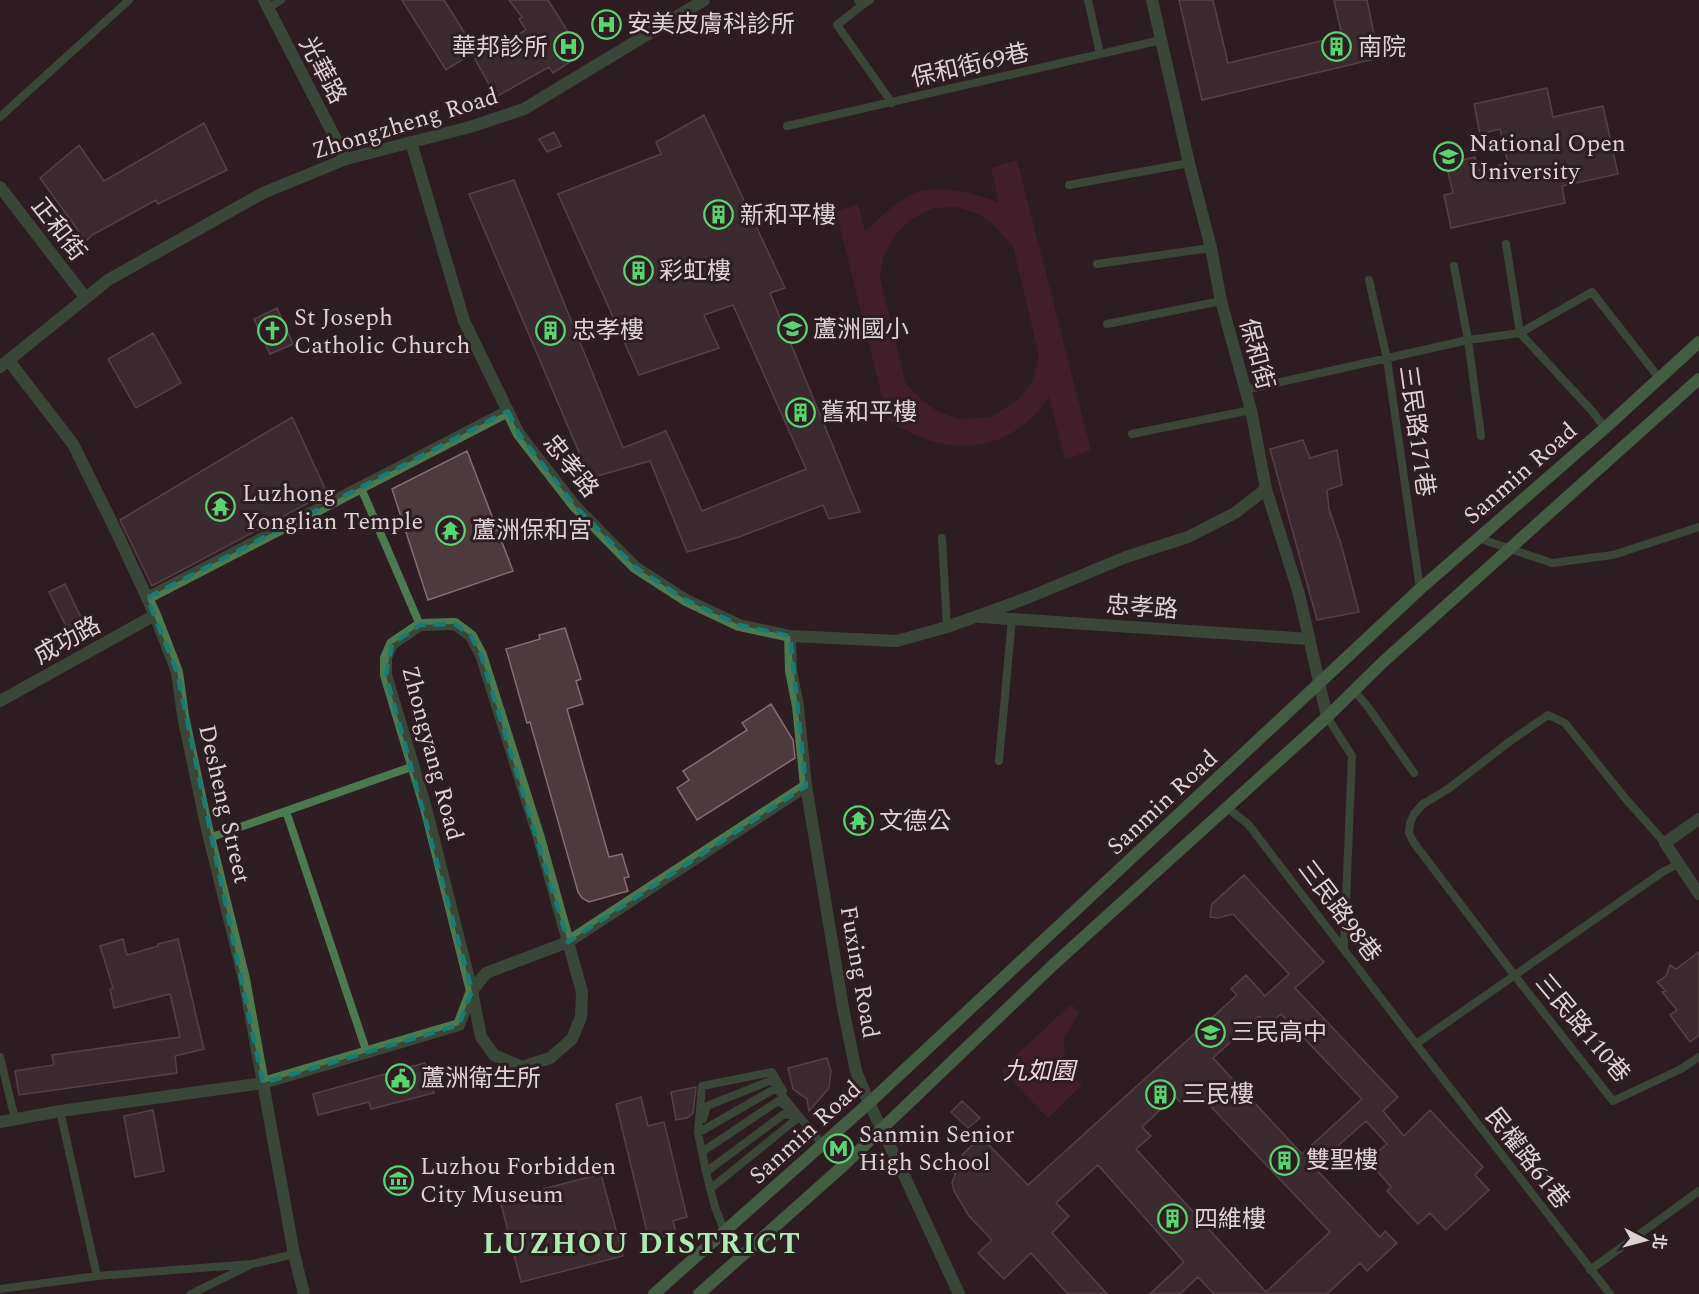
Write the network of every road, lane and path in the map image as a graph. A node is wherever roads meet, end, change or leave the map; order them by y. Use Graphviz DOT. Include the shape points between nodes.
graph roads {
  1 [pos="129,0"];
  2 [pos="281,0"];
  3 [pos="870,0"];
  4 [pos="1088,0"];
  5 [pos="1152,0"];
  6 [pos="698,1"];
  7 [pos="860,3"];
  8 [pos="266,4"];
  9 [pos="1161,40"];
  10 [pos="1100,54"];
  11 [pos="892,103"];
  12 [pos="0,117"];
  13 [pos="787,126"];
  14 [pos="411,141"];
  15 [pos="346,159"];
  16 [pos="1189,163"];
  17 [pos="1069,185"];
  18 [pos="0,187"];
  19 [pos="1506,244"];
  20 [pos="1211,248"];
  21 [pos="1097,264"];
  22 [pos="1454,266"];
  23 [pos="1369,280"];
  24 [pos="85,297"];
  25 [pos="1221,301"];
  26 [pos="1107,324"];
  27 [pos="1520,333"];
  28 [pos="1468,340"];
  29 [pos="1699,342"];
  30 [pos="1387,359"];
  31 [pos="4,364"];
  32 [pos="1659,378"];
  33 [pos="1699,380"];
  34 [pos="1245,390"];
  35 [pos="1251,410"];
  36 [pos="508,411"];
  37 [pos="1605,428"];
  38 [pos="1132,434"];
  39 [pos="1481,436"];
  40 [pos="361,488"];
  41 [pos="1266,489"];
  42 [pos="1699,527"];
  43 [pos="1478,537"];
  44 [pos="942,538"];
  45 [pos="1512,549"];
  46 [pos="1420,589"];
  47 [pos="147,598"];
  48 [pos="155,615"];
  49 [pos="973,617"];
  50 [pos="1012,619"];
  51 [pos="420,625"];
  52 [pos="947,627"];
  53 [pos="790,636"];
  54 [pos="1309,639"];
  55 [pos="1319,683"];
  56 [pos="1354,690"];
  57 [pos="0,701"];
  58 [pos="1327,717"];
  59 [pos="999,761"];
  60 [pos="414,766"];
  61 [pos="1414,773"];
  62 [pos="806,786"];
  63 [pos="1226,807"];
  64 [pos="286,811"];
  65 [pos="1699,819"];
  66 [pos="209,838"];
  67 [pos="1665,843"];
  68 [pos="1679,864"];
  69 [pos="1699,894"];
  70 [pos="568,942"];
  71 [pos="1344,949"];
  72 [pos="1515,976"];
  73 [pos="472,991"];
  74 [pos="1416,1044"];
  75 [pos="367,1053"];
  76 [pos="0,1057"];
  77 [pos="1699,1057"];
  78 [pos="262,1083"];
  79 [pos="869,1103"];
  80 [pos="60,1111"];
  81 [pos="799,1117"];
  82 [pos="15,1119"];
  83 [pos="0,1122"];
  84 [pos="882,1130"];
  85 [pos="698,1133"];
  86 [pos="822,1144"];
  87 [pos="702,1152"];
  88 [pos="706,1172"];
  89 [pos="710,1189"];
  90 [pos="1699,1191"];
  91 [pos="725,1233"];
  92 [pos="294,1254"];
  93 [pos="252,1264"];
  94 [pos="1590,1270"];
  95 [pos="97,1276"];
  96 [pos="0,1289"];
  97 [pos="191,1294"];
  98 [pos="304,1294"];
  99 [pos="654,1294"];
  100 [pos="699,1294"];
  101 [pos="959,1294"];
  102 [pos="1610,1294"];
  1 -- 12 [label="lane"];
  2 -- 8 [label="lane"];
  3 -- 7 [label="lane"];
  4 -- 10 [label="lane"];
  5 -- 9 [label="street, 保和街"];
  6 -- 14 [label="street, Zhongzheng Road" via="524,109"];
  7 -- 11 [label="lane" via="837,25"];
  8 -- 15 [label="street, 光華路"];
  9 -- 10 [label="lane, 保和街69巷"];
  9 -- 16 [label="street, 保和街"];
  10 -- 11 [label="lane, 保和街69巷"];
  11 -- 13 [label="lane, 保和街69巷"];
  14 -- 15 [label="street, Zhongzheng Road"];
  14 -- 36 [label="street, 忠孝路" via="464,321"];
  15 -- 24 [label="street, Zhongzheng Road" via="263,193 108,280"];
  16 -- 17 [label="lane"];
  16 -- 20 [label="street, 保和街"];
  18 -- 24 [label="street, 正和街"];
  19 -- 27 [label="lane"];
  20 -- 21 [label="lane"];
  20 -- 25 [label="street, 保和街"];
  22 -- 28 [label="lane"];
  23 -- 30 [label="lane, 三民路171巷"];
  24 -- 31 [label="street, Zhongzheng Road"];
  25 -- 26 [label="lane"];
  25 -- 34 [label="street, 保和街"];
  27 -- 28 [label="lane"];
  27 -- 32 [label="lane" via="1592,292"];
  27 -- 37 [label="lane"];
  28 -- 30 [label="lane"];
  28 -- 39 [label="lane"];
  29 -- 32 [label="main road, Sanmin Road"];
  30 -- 34 [label="lane"];
  30 -- 46 [label="lane, 三民路171巷"];
  31 -- 47 [label="street, Desheng Street" via="73,444"];
  32 -- 37 [label="main road, Sanmin Road"];
  33 -- 45 [label="main road, Sanmin Road"];
  34 -- 35 [label="street, 保和街"];
  35 -- 38 [label="lane"];
  35 -- 41 [label="street, 保和街"];
  36 -- 40 [label="street"];
  36 -- 53 [label="street, 忠孝路" via="519,434 575,506 635,567 686,600 739,625"];
  37 -- 43 [label="main road, Sanmin Road"];
  40 -- 47 [label="street"];
  40 -- 51 [label="lane"];
  41 -- 49 [label="street, 忠孝路" via="1235,513 1188,537"];
  41 -- 54 [label="street, 保和街"];
  42 -- 45 [label="lane" via="1613,555 1551,563"];
  43 -- 45 [label="lane"];
  43 -- 46 [label="main road, Sanmin Road"];
  44 -- 52 [label="lane"];
  45 -- 56 [label="main road, Sanmin Road"];
  46 -- 55 [label="main road, Sanmin Road"];
  47 -- 48 [label="street, Desheng Street"];
  48 -- 57 [label="street, 成功路"];
  48 -- 66 [label="street, Desheng Street" via="177,672"];
  49 -- 50 [label="street, 忠孝路"];
  49 -- 52 [label="street, 忠孝路"];
  50 -- 54 [label="street, 忠孝路"];
  50 -- 59 [label="lane"];
  51 -- 60 [label="street, Zhongyang Road" via="392,644 386,658 386,675"];
  51 -- 70 [label="street, Zhongyang Road" via="455,624 471,636 481,655"];
  52 -- 53 [label="street, 忠孝路" via="897,640"];
  53 -- 62 [label="street, Fuxing Road"];
  54 -- 55 [label="street, 保和街"];
  55 -- 58 [label="street, 保和街"];
  55 -- 79 [label="main road, Sanmin Road"];
  56 -- 58 [label="main road, Sanmin Road"];
  56 -- 61 [label="lane"];
  58 -- 63 [label="main road, Sanmin Road"];
  58 -- 71 [label="lane" via="1352,756"];
  60 -- 64 [label="lane"];
  60 -- 73 [label="street, Zhongyang Road"];
  62 -- 70 [label="street"];
  62 -- 79 [label="street, Fuxing Road" via="843,1008 856,1071"];
  63 -- 71 [label="lane, 三民路98巷" via="1248,824"];
  63 -- 84 [label="main road, Sanmin Road" via="1053,965"];
  64 -- 66 [label="lane"];
  64 -- 75 [label="lane"];
  65 -- 67 [label="street"];
  66 -- 78 [label="street, Desheng Street" via="244,979"];
  67 -- 68 [label="street"];
  67 -- 72 [label="lane" via="1565,723 1548,715 1423,804 1410,823 1414,843"];
  68 -- 69 [label="street"];
  68 -- 72 [label="lane"];
  70 -- 73 [label="street" via="486,973"];
  70 -- 73 [label="street, Zhongyang Road" via="582,992 581,1017 572,1039 550,1058 522,1067 494,1055 481,1036"];
  71 -- 74 [label="lane, 三民路98巷"];
  72 -- 74 [label="lane, 三民路110巷"];
  72 -- 77 [label="lane, 三民路110巷" via="1613,1101"];
  73 -- 75 [label="street" via="459,1025"];
  74 -- 94 [label="lane, 民權路61巷"];
  75 -- 78 [label="street"];
  76 -- 82 [label="lane"];
  78 -- 80 [label="street"];
  78 -- 92 [label="street, Desheng Street"];
  79 -- 84 [label="street, Fuxing Road"];
  79 -- 86 [label="main road, Sanmin Road"];
  80 -- 82 [label="street"];
  80 -- 95 [label="lane"];
  81 -- 85 [label="lane" via="776,1088"];
  81 -- 85 [label="lane" via="772,1080 707,1106"];
  81 -- 85 [label="lane" via="772,1072 702,1086"];
  81 -- 86 [label="lane"];
  81 -- 87 [label="lane" via="778,1101"];
  81 -- 88 [label="lane" via="784,1114"];
  81 -- 89 [label="lane"];
  82 -- 83 [label="street"];
  84 -- 100 [label="main road, Sanmin Road"];
  84 -- 101 [label="street, Fuxing Road"];
  85 -- 87 [label="lane"];
  86 -- 91 [label="main road, Sanmin Road"];
  87 -- 88 [label="lane"];
  88 -- 89 [label="lane"];
  89 -- 91 [label="lane"];
  90 -- 94 [label="lane"];
  91 -- 99 [label="main road, Sanmin Road"];
  92 -- 93 [label="lane"];
  92 -- 98 [label="street, Desheng Street"];
  93 -- 95 [label="lane"];
  93 -- 97 [label="lane"];
  94 -- 102 [label="lane, 民權路61巷"];
  95 -- 96 [label="lane"];
}
